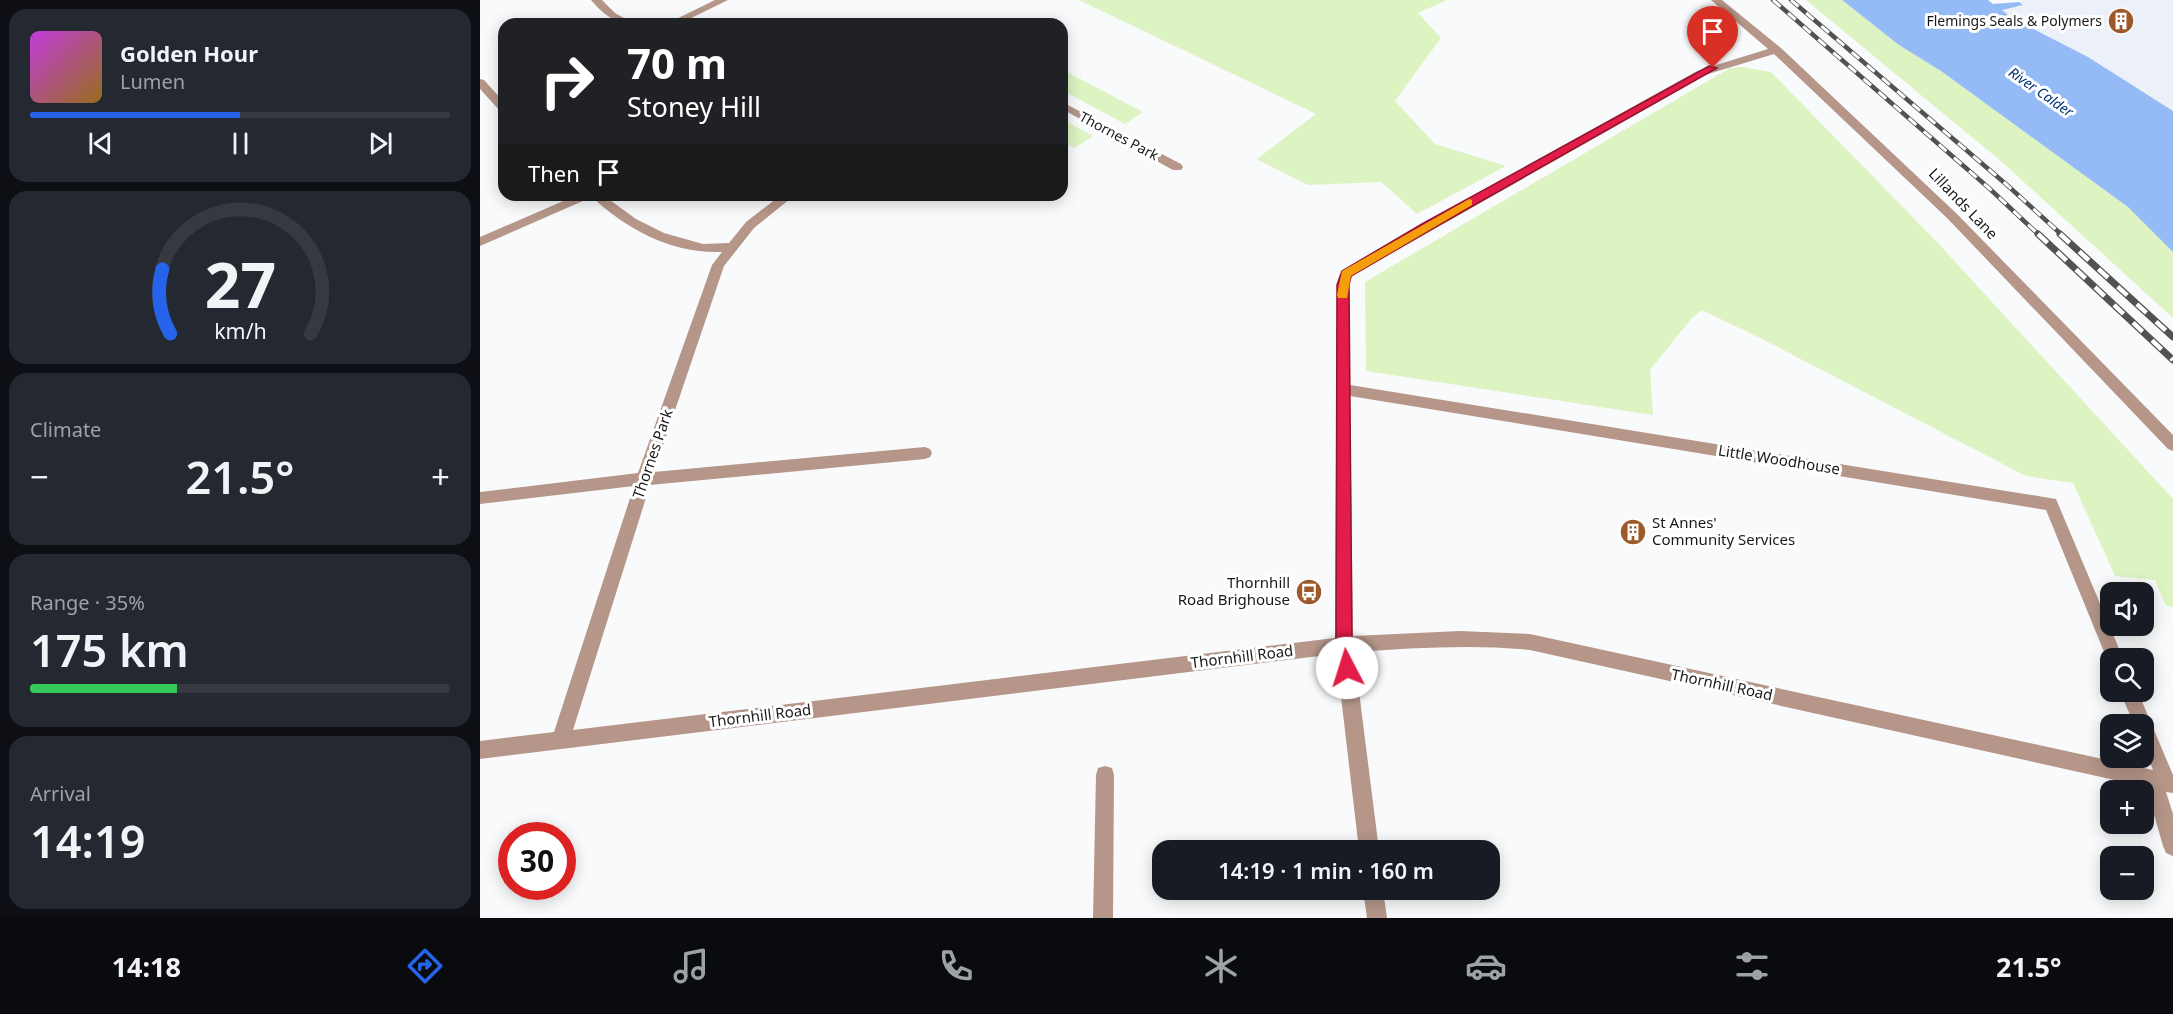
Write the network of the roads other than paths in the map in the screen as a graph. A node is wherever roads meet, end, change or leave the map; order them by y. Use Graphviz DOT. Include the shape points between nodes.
graph roads {
  1 [pos="596,0"];
  2 [pos="723,0"];
  3 [pos="1716,0"];
  4 [pos="618,18"];
  5 [pos="684,18"];
  6 [pos="1777,50"];
  7 [pos="480,82"];
  8 [pos="498,102"];
  9 [pos="1068,108"];
  10 [pos="1177,167"];
  11 [pos="573,201"];
  12 [pos="602,201"];
  13 [pos="781,201"];
  14 [pos="480,242"];
  15 [pos="732,247"];
  16 [pos="1342,389"];
  17 [pos="2173,445"];
  18 [pos="925,453"];
  19 [pos="644,479"];
  20 [pos="480,498"];
  21 [pos="1344,645"];
  22 [pos="2111,648"];
  23 [pos="561,740"];
  24 [pos="480,750"];
  25 [pos="2154,755"];
  26 [pos="1106,775"];
  27 [pos="2164,783"];
  28 [pos="1368,840"];
  29 [pos="2173,846"];
  30 [pos="1374,900"];
  31 [pos="1103,918"];
  32 [pos="1377,918"];
  1 -- 4 [label="street"];
  2 -- 5 [label="street"];
  3 -- 6 [label="street, Lillands Lane"];
  6 -- 16 [label="street" via="1701,73 1346,274"];
  6 -- 17 [label="street, Lillands Lane" via="1881,144"];
  7 -- 8 [label="street"];
  9 -- 10 [label="street, Thornes Park"];
  11 -- 14 [label="street"];
  12 -- 15 [label="street" via="614,212 672,240 703,248"];
  13 -- 15 [label="street, Thornes Park" via="750,225"];
  15 -- 19 [label="street, Thornes Park" via="718,266"];
  16 -- 21 [label="street"];
  16 -- 22 [label="street, Little Woodhouse" via="2051,504"];
  18 -- 19 [label="street"];
  19 -- 20 [label="street"];
  19 -- 23 [label="street, Thornes Park"];
  21 -- 23 [label="street, Thornhill Road"];
  21 -- 27 [label="street, Thornhill Road" via="1464,638 1530,642"];
  21 -- 28 [label="street"];
  23 -- 24 [label="street, Thornhill Road"];
  25 -- 27 [label="street"];
  26 -- 31 [label="street"];
  27 -- 29 [label="street"];
  30 -- 32 [label="street"];
}
